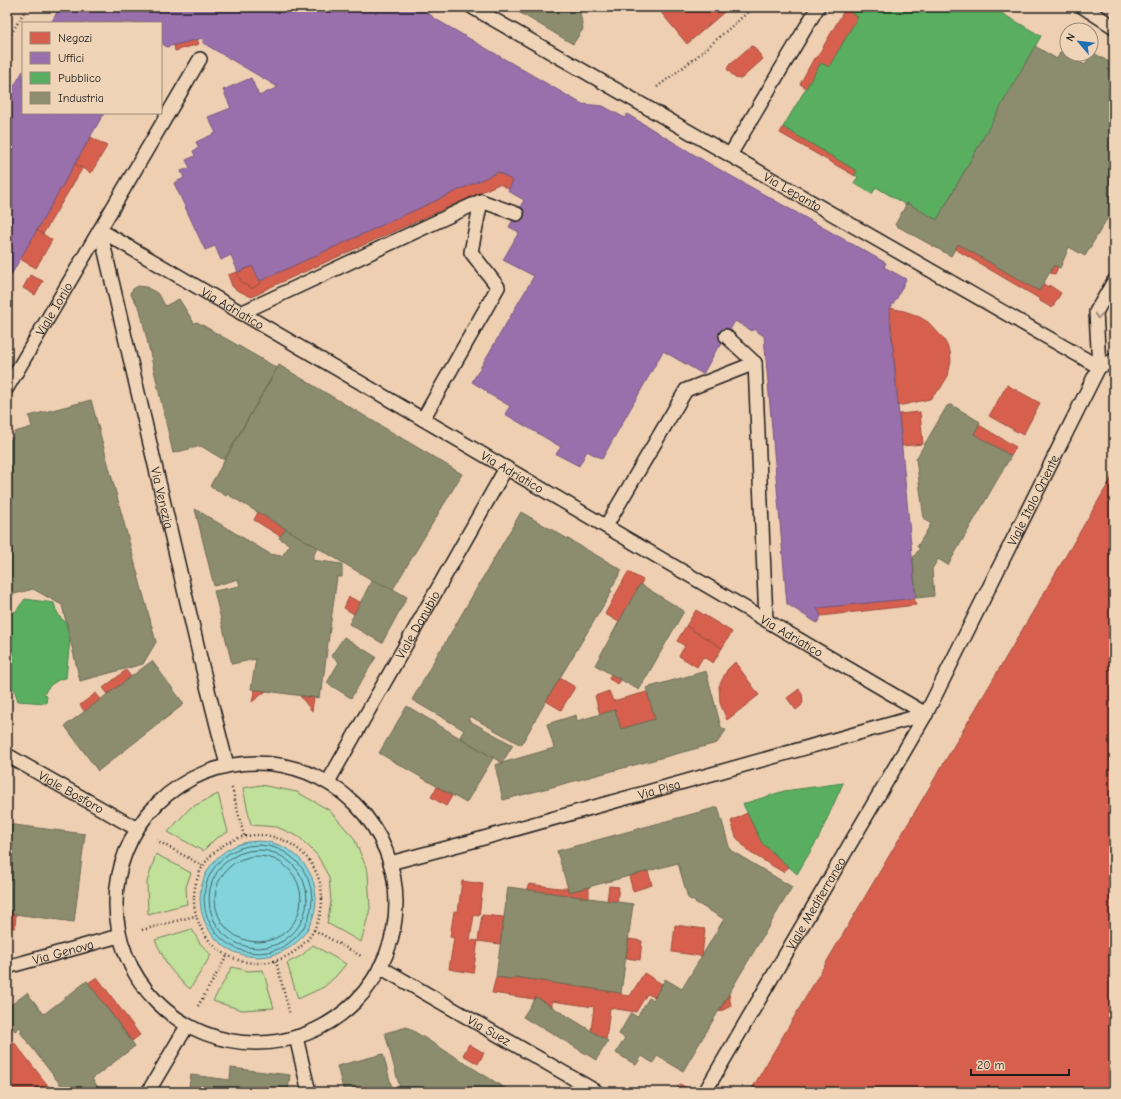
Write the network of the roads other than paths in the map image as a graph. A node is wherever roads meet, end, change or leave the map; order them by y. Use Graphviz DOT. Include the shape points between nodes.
graph roads {
  1 [pos="472,7"];
  2 [pos="818,7"];
  3 [pos="1083,7"];
  4 [pos="1114,26"];
  5 [pos="200,59"];
  6 [pos="730,155"];
  7 [pos="481,201"];
  8 [pos="517,214"];
  9 [pos="100,230"];
  10 [pos="1114,281"];
  11 [pos="241,313"];
  12 [pos="726,336"];
  13 [pos="1114,360"];
  14 [pos="755,363"];
  15 [pos="1099,367"];
  16 [pos="7,388"];
  17 [pos="423,419"];
  18 [pos="506,468"];
  19 [pos="606,526"];
  20 [pos="766,620"];
  21 [pos="926,714"];
  22 [pos="7,755"];
  23 [pos="227,765"];
  24 [pos="328,782"];
  25 [pos="137,829"];
  26 [pos="390,863"];
  27 [pos="119,936"];
  28 [pos="7,967"];
  29 [pos="380,967"];
  30 [pos="187,1026"];
  31 [pos="296,1038"];
  32 [pos="148,1092"];
  33 [pos="309,1092"];
  34 [pos="597,1092"];
  35 [pos="706,1092"];
  1 -- 6 [label="lane, Via Lepanto"];
  2 -- 6 [label="lane"];
  3 -- 4 [label="lane"];
  5 -- 9 [label="lane, Viale Ionio"];
  6 -- 15 [label="lane, Via Lepanto"];
  7 -- 8 [label="lane"];
  7 -- 11 [label="lane"];
  7 -- 17 [label="lane" via="470,252 498,287"];
  9 -- 11 [label="lane, Via Adriatico"];
  9 -- 16 [label="lane, Viale Ionio"];
  9 -- 23 [label="lane, Via Venezia"];
  10 -- 15 [label="lane, Viale Italo Oriente, one-way" via="1096,312"];
  11 -- 17 [label="lane, Via Adriatico"];
  12 -- 14 [label="lane"];
  13 -- 15 [label="lane"];
  14 -- 19 [label="lane" via="686,390"];
  14 -- 20 [label="lane"];
  15 -- 21 [label="lane, Viale Italo Oriente"];
  17 -- 18 [label="lane, Via Adriatico"];
  18 -- 19 [label="lane, Via Adriatico"];
  18 -- 24 [label="lane, Viale Danubio"];
  19 -- 20 [label="lane, Via Adriatico"];
  20 -- 21 [label="lane, Via Adriatico"];
  21 -- 26 [label="lane, Via Pisa"];
  21 -- 35 [label="lane, Viale Mediterraneo"];
  22 -- 25 [label="lane, Viale Bosforo"];
  23 -- 24 [label="lane" via="262,762 296,768"];
  23 -- 25 [label="lane" via="191,778 161,800"];
  24 -- 26 [label="lane" via="350,798 367,816 381,839"];
  25 -- 27 [label="lane" via="121,862 115,899"];
  26 -- 29 [label="lane" via="396,898 393,934"];
  27 -- 28 [label="lane, Via Genova"];
  27 -- 30 [label="lane" via="133,972 156,1003"];
  29 -- 31 [label="lane" via="359,998 330,1022"];
  29 -- 34 [label="lane, Via Suez"];
  30 -- 31 [label="lane" via="222,1039 259,1043"];
  30 -- 32 [label="lane"];
  31 -- 33 [label="lane"];
}
